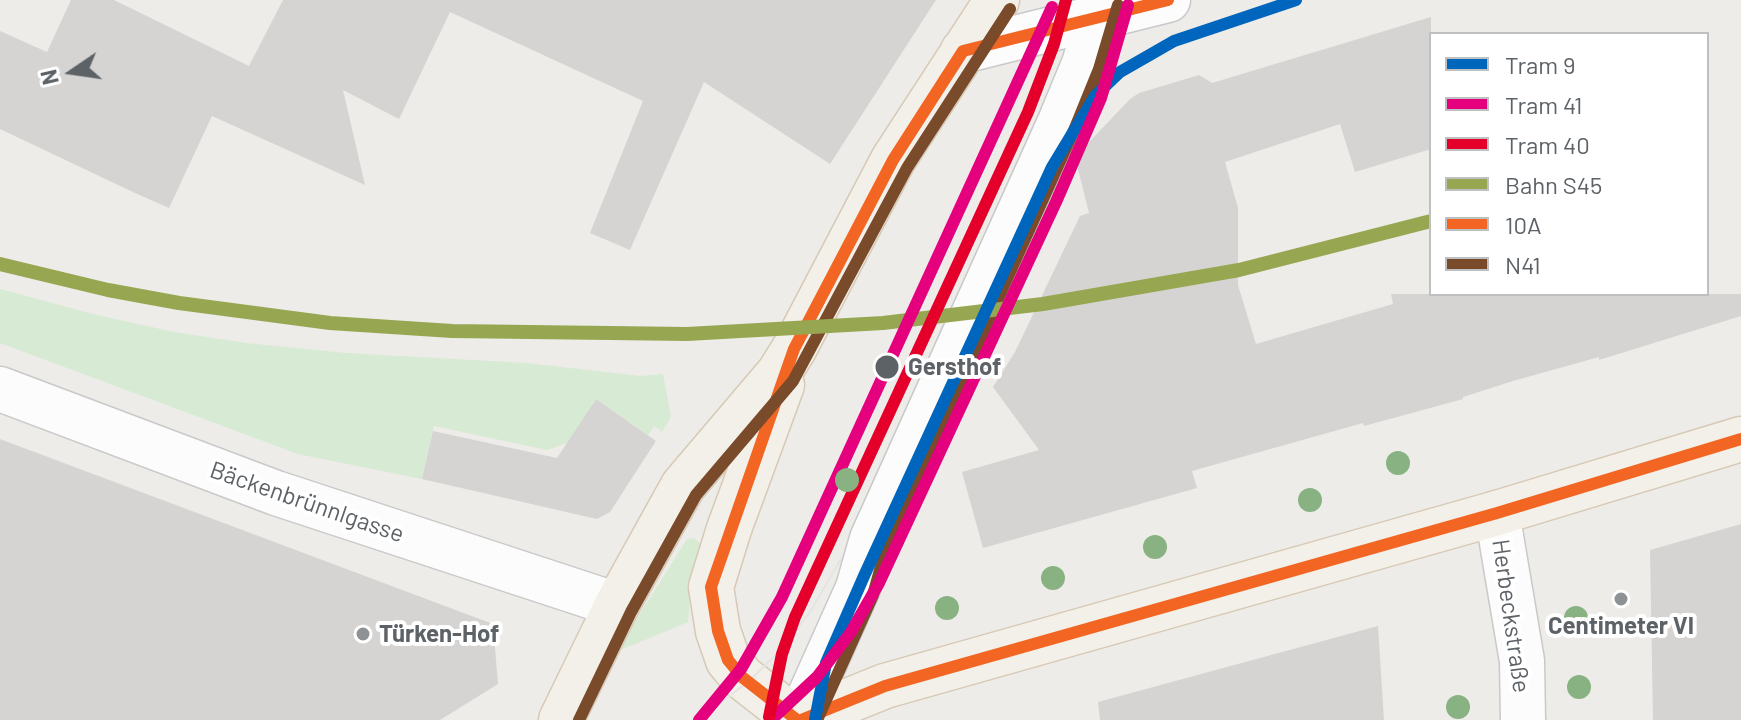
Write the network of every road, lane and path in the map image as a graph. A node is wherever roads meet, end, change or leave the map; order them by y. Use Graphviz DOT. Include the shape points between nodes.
graph roads {
  1 [pos="997,0"];
  2 [pos="1168,0"];
  3 [pos="1100,9"];
  4 [pos="963,51"];
  5 [pos="794,349"];
  6 [pos="0,389"];
  7 [pos="1741,439"];
  8 [pos="1497,513"];
  9 [pos="617,605"];
  10 [pos="561,720"];
  11 [pos="799,720"];
  12 [pos="1523,720"];
  1 -- 4 [label="main road"];
  2 -- 3 [label="street"];
  3 -- 4 [label="street"];
  3 -- 11 [label="street" via="1060,122 872,539 858,588"];
  4 -- 5 [label="main road" via="893,160"];
  5 -- 9 [label="main road" via="683,486"];
  5 -- 11 [label="main road" via="711,587 728,660"];
  6 -- 9 [label="street, Bäckenbrünnlgasse" via="276,493"];
  7 -- 8 [label="main road"];
  8 -- 11 [label="main road" via="885,686"];
  8 -- 12 [label="street, Herbeckstraße" via="1522,661"];
  9 -- 10 [label="main road"];
}
